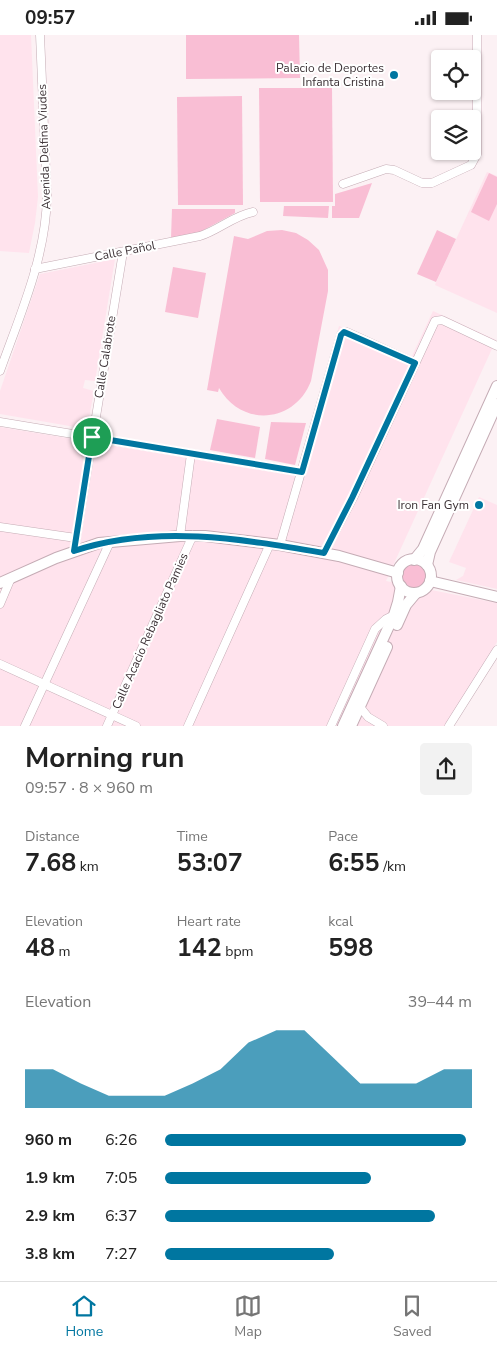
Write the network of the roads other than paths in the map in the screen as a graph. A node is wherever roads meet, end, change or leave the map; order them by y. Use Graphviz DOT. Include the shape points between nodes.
graph roads {
  1 [pos="40,35"];
  2 [pos="477,35"];
  3 [pos="343,184"];
  4 [pos="253,212"];
  5 [pos="122,252"];
  6 [pos="35,269"];
  7 [pos="497,346"];
  8 [pos="415,363"];
  9 [pos="0,371"];
  10 [pos="497,386"];
  11 [pos="497,404"];
  12 [pos="0,422"];
  13 [pos="92,437"];
  14 [pos="191,454"];
  15 [pos="302,472"];
  16 [pos="0,527"];
  17 [pos="180,535"];
  18 [pos="193,535"];
  19 [pos="76,537"];
  20 [pos="110,541"];
  21 [pos="275,545"];
  22 [pos="74,551"];
  23 [pos="324,553"];
  24 [pos="414,560"];
  25 [pos="426,565"];
  26 [pos="398,573"];
  27 [pos="11,578"];
  28 [pos="430,581"];
  29 [pos="0,583"];
  30 [pos="401,586"];
  31 [pos="416,593"];
  32 [pos="497,597"];
  33 [pos="0,604"];
  34 [pos="394,615"];
  35 [pos="497,651"];
  36 [pos="0,665"];
  37 [pos="44,685"];
  38 [pos="360,707"];
  39 [pos="112,715"];
  40 [pos="25,726"];
  41 [pos="107,726"];
  42 [pos="136,726"];
  43 [pos="188,726"];
  44 [pos="331,726"];
  45 [pos="343,726"];
  46 [pos="351,726"];
  47 [pos="383,726"];
  48 [pos="449,726"];
  1 -- 6 [label="street, Avenida Delfina Viudes" via="46,211"];
  2 -- 3 [label="street" via="477,155 474,162 432,183 422,183 386,169"];
  4 -- 5 [label="street, Calle Pañol" via="232,219 217,233"];
  5 -- 6 [label="street, Calle Pañol"];
  5 -- 13 [label="street, Calle Calabrote"];
  6 -- 9 [label="street, Avenida Delfina Viudes"];
  7 -- 8 [label="street" via="439,319 434,322"];
  8 -- 15 [label="street" via="342,333"];
  8 -- 23 [label="street"];
  10 -- 24 [label="main road" via="423,549"];
  11 -- 25 [label="main road"];
  12 -- 13 [label="street"];
  13 -- 14 [label="street"];
  13 -- 19 [label="street, Calle Calabrote"];
  14 -- 15 [label="street"];
  14 -- 17 [label="street"];
  15 -- 21 [label="street"];
  16 -- 19 [label="street"];
  17 -- 18 [label="main road"];
  17 -- 20 [label="main road"];
  18 -- 21 [label="main road"];
  18 -- 39 [label="street, Calle Acacio Rebagliato Pamies"];
  19 -- 22 [label="street, Calle Calabrote"];
  20 -- 22 [label="main road"];
  20 -- 37 [label="street"];
  21 -- 23 [label="main road"];
  21 -- 43 [label="street"];
  22 -- 27 [label="main road"];
  23 -- 26 [label="main road"];
  24 -- 25 [label="main road"];
  24 -- 26 [label="main road" via="405,562"];
  25 -- 28 [label="main road" via="431,574"];
  26 -- 30 [label="main road"];
  27 -- 29 [label="main road"];
  27 -- 33 [label="street"];
  28 -- 31 [label="main road" via="425,589"];
  28 -- 32 [label="main road"];
  30 -- 31 [label="main road"];
  30 -- 34 [label="main road"];
  31 -- 38 [label="main road" via="401,614"];
  34 -- 44 [label="street" via="375,629"];
  34 -- 45 [label="main road"];
  35 -- 48 [label="street"];
  36 -- 37 [label="street"];
  37 -- 39 [label="street"];
  37 -- 40 [label="street"];
  38 -- 46 [label="main road"];
  38 -- 47 [label="street" via="368,717"];
  39 -- 41 [label="street, Calle Acacio Rebagliato Pamies"];
  39 -- 42 [label="street"];
}
